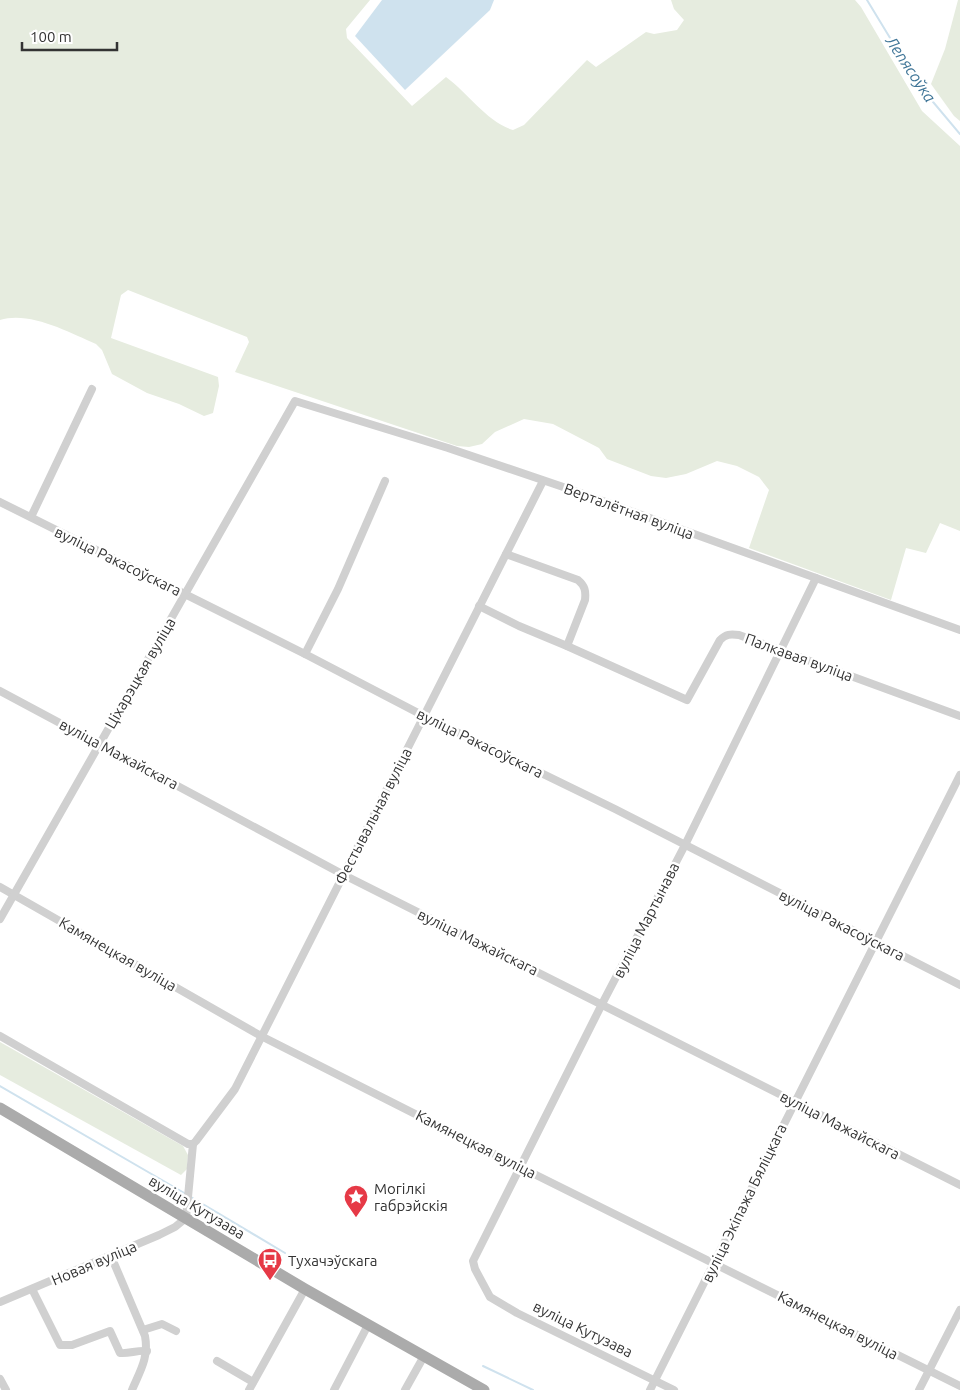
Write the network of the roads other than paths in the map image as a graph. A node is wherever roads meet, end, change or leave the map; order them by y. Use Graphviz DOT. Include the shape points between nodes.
graph roads {
  1 [pos="92,388"];
  2 [pos="295,400"];
  3 [pos="385,481"];
  4 [pos="543,481"];
  5 [pos="0,502"];
  6 [pos="31,517"];
  7 [pos="506,554"];
  8 [pos="816,578"];
  9 [pos="185,594"];
  10 [pos="479,606"];
  11 [pos="960,630"];
  12 [pos="567,646"];
  13 [pos="780,651"];
  14 [pos="304,654"];
  15 [pos="0,691"];
  16 [pos="424,716"];
  17 [pos="960,716"];
  18 [pos="100,744"];
  19 [pos="960,775"];
  20 [pos="685,845"];
  21 [pos="344,875"];
  22 [pos="0,887"];
  23 [pos="14,895"];
  24 [pos="0,919"];
  25 [pos="875,942"];
  26 [pos="960,985"];
  27 [pos="602,1004"];
  28 [pos="0,1036"];
  29 [pos="261,1036"];
  30 [pos="795,1102"];
  31 [pos="0,1108"];
  32 [pos="191,1144"];
  33 [pos="520,1167"];
  34 [pos="960,1185"];
  35 [pos="186,1218"];
  36 [pos="111,1256"];
  37 [pos="473,1261"];
  38 [pos="714,1264"];
  39 [pos="32,1289"];
  40 [pos="306,1289"];
  41 [pos="0,1302"];
  42 [pos="960,1310"];
  43 [pos="368,1325"];
  44 [pos="143,1330"];
  45 [pos="176,1331"];
  46 [pos="147,1351"];
  47 [pos="424,1356"];
  48 [pos="217,1361"];
  49 [pos="930,1370"];
  50 [pos="0,1379"];
  51 [pos="655,1380"];
  52 [pos="253,1382"];
  53 [pos="960,1386"];
  54 [pos="481,1389"];
  55 [pos="6,1390"];
  56 [pos="132,1390"];
  57 [pos="249,1390"];
  58 [pos="334,1390"];
  59 [pos="405,1390"];
  60 [pos="650,1390"];
  61 [pos="674,1390"];
  62 [pos="919,1390"];
  1 -- 6 [label="street"];
  2 -- 4 [label="street, Верталётная вуліца"];
  2 -- 9 [label="street, Ціхарэцкая вуліца"];
  3 -- 14 [label="street" via="338,589"];
  4 -- 7 [label="street, Фестывальная вуліца"];
  4 -- 8 [label="street, Верталётная вуліца"];
  5 -- 6 [label="street, вуліца Ракасоўскага"];
  6 -- 9 [label="street, вуліца Ракасоўскага"];
  7 -- 10 [label="street, Фестывальная вуліца"];
  7 -- 12 [label="street" via="578,580 584,587 585,600"];
  8 -- 11 [label="street, Верталётная вуліца"];
  8 -- 13 [label="street, вуліца Мартынава"];
  9 -- 14 [label="street, вуліца Ракасоўскага"];
  9 -- 18 [label="street, Ціхарэцкая вуліца"];
  10 -- 12 [label="street, Палкавая вуліца"];
  10 -- 16 [label="street, Фестывальная вуліца"];
  12 -- 13 [label="street, Палкавая вуліца" via="688,700 725,636 739,635"];
  13 -- 17 [label="street, Палкавая вуліца"];
  13 -- 20 [label="street, вуліца Мартынава"];
  14 -- 16 [label="street, вуліца Ракасоўскага"];
  15 -- 18 [label="street, вуліца Мажайскага"];
  16 -- 20 [label="street, вуліца Ракасоўскага"];
  16 -- 21 [label="street, Фестывальная вуліца"];
  18 -- 21 [label="street, вуліца Мажайскага"];
  18 -- 23 [label="street, Ціхарэцкая вуліца"];
  19 -- 25 [label="street, вуліца Экіпажа Бяліцкага"];
  20 -- 25 [label="street, вуліца Ракасоўскага"];
  20 -- 27 [label="street, вуліца Мартынава"];
  21 -- 27 [label="street, вуліца Мажайскага"];
  21 -- 29 [label="street, Фестывальная вуліца"];
  22 -- 23 [label="street, Камянецкая вуліца"];
  23 -- 24 [label="street, Ціхарэцкая вуліца"];
  23 -- 29 [label="street, Камянецкая вуліца"];
  25 -- 26 [label="street, вуліца Ракасоўскага"];
  25 -- 30 [label="street, вуліца Экіпажа Бяліцкага"];
  27 -- 30 [label="street, вуліца Мажайскага"];
  27 -- 33 [label="street, вуліца Мартынава"];
  28 -- 32 [label="street"];
  29 -- 32 [label="street, Фестывальная вуліца" via="235,1089"];
  29 -- 33 [label="street, Камянецкая вуліца"];
  30 -- 34 [label="street, вуліца Мажайскага"];
  30 -- 38 [label="street, вуліца Экіпажа Бяліцкага"];
  31 -- 35 [label="main road, вуліца Кутузава"];
  32 -- 35 [label="street"];
  33 -- 37 [label="street, вуліца Мартынава"];
  33 -- 38 [label="street, Камянецкая вуліца"];
  35 -- 36 [label="street, Новая вуліца" via="175,1228"];
  35 -- 40 [label="main road, вуліца Кутузава"];
  36 -- 39 [label="street, Новая вуліца"];
  36 -- 44 [label="street"];
  37 -- 51 [label="street, вуліца Кутузава" via="490,1297"];
  38 -- 49 [label="street, Камянецкая вуліца"];
  38 -- 51 [label="street, вуліца Экіпажа Бяліцкага"];
  39 -- 41 [label="street, Новая вуліца"];
  39 -- 46 [label="street" via="60,1345 72,1345 110,1331 120,1353"];
  40 -- 43 [label="main road, вуліца Кутузава"];
  40 -- 52 [label="street"];
  42 -- 49 [label="street"];
  43 -- 47 [label="main road, вуліца Кутузава"];
  43 -- 58 [label="street"];
  44 -- 45 [label="street" via="162,1324"];
  44 -- 46 [label="street"];
  46 -- 56 [label="street"];
  47 -- 54 [label="main road, вуліца Кутузава"];
  47 -- 59 [label="street"];
  48 -- 52 [label="street"];
  49 -- 53 [label="street, Камянецкая вуліца"];
  49 -- 62 [label="street"];
  50 -- 55 [label="street"];
  51 -- 60 [label="street, вуліца Экіпажа Бяліцкага"];
  51 -- 61 [label="street, вуліца Кутузава"];
  52 -- 57 [label="street"];
}
